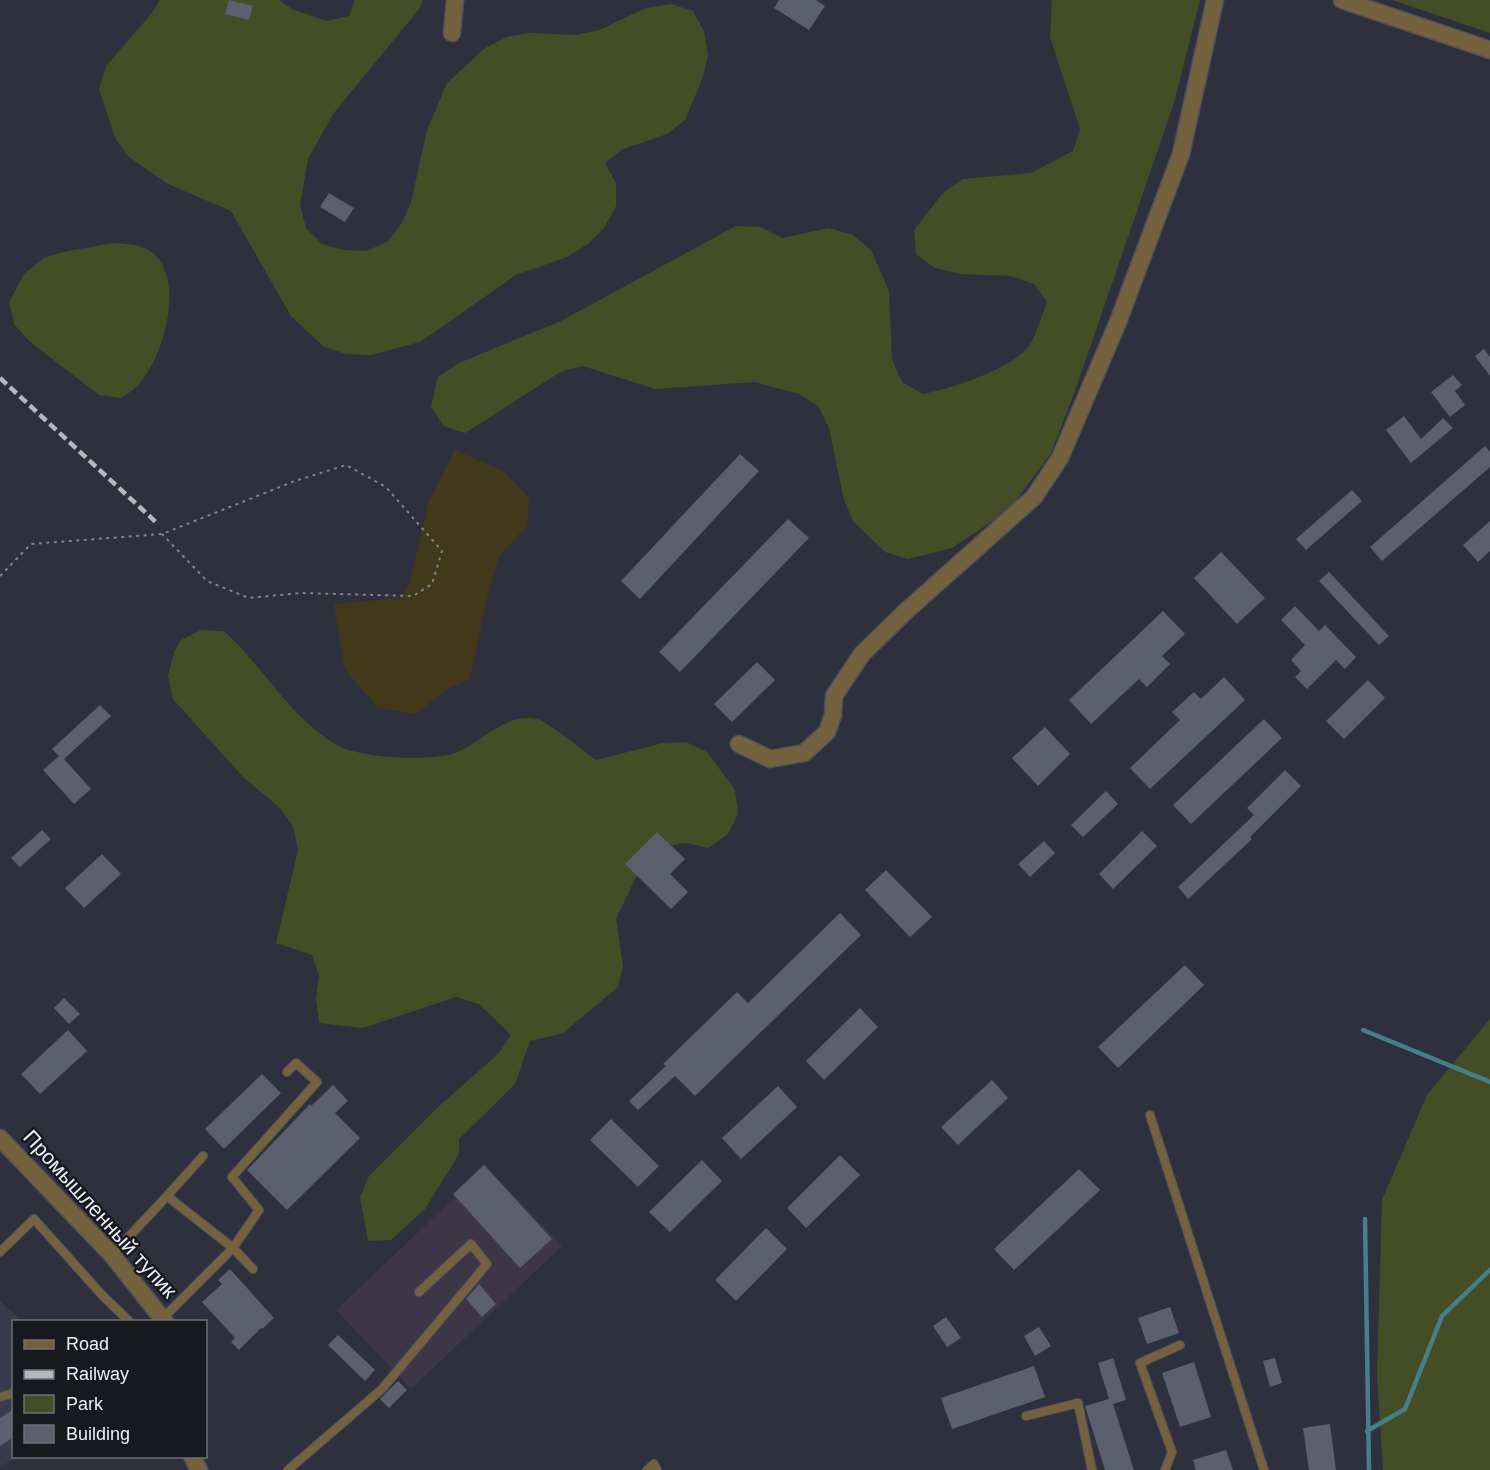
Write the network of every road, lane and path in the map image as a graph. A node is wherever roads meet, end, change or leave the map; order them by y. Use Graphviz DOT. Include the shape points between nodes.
graph roads {
  1 [pos="455,0"];
  2 [pos="1215,0"];
  3 [pos="1342,0"];
  4 [pos="452,33"];
  5 [pos="1490,50"];
  6 [pos="162,534"];
  7 [pos="0,576"];
  8 [pos="739,744"];
  9 [pos="287,1072"];
  10 [pos="1150,1115"];
  11 [pos="0,1138"];
  12 [pos="203,1156"];
  13 [pos="167,1197"];
  14 [pos="233,1248"];
  15 [pos="0,1252"];
  16 [pos="112,1255"];
  17 [pos="253,1269"];
  18 [pos="419,1292"];
  19 [pos="128,1320"];
  20 [pos="164,1320"];
  21 [pos="1180,1345"];
  22 [pos="1026,1416"];
  23 [pos="288,1470"];
  24 [pos="647,1470"];
  25 [pos="657,1470"];
  26 [pos="1092,1470"];
  27 [pos="1165,1470"];
  28 [pos="1264,1470"];
  1 -- 4 [label="street"];
  2 -- 8 [label="street" via="1181,154 1118,322 1060,458 1035,497 862,654 834,696 827,732 804,753 770,759"];
  3 -- 5 [label="street"];
  6 -- 6 [label="path" via="346,465 386,487 442,551 432,584 413,596 300,593 249,598 207,580"];
  6 -- 7 [label="path" via="31,544"];
  9 -- 14 [label="lane" via="296,1063 317,1082 232,1177 259,1210"];
  10 -- 28 [label="lane"];
  11 -- 16 [label="street, Промышленный тупик"];
  12 -- 13 [label="lane"];
  13 -- 14 [label="lane"];
  13 -- 16 [label="lane"];
  14 -- 17 [label="lane"];
  14 -- 20 [label="lane"];
  15 -- 19 [label="lane" via="34,1219"];
  16 -- 20 [label="street, Промышленный тупик"];
  18 -- 23 [label="lane" via="471,1244 487,1264 382,1389"];
  21 -- 27 [label="lane" via="1140,1363 1172,1452"];
  22 -- 26 [label="lane" via="1078,1403"];
  24 -- 25 [label="lane" via="654,1464"];
}
